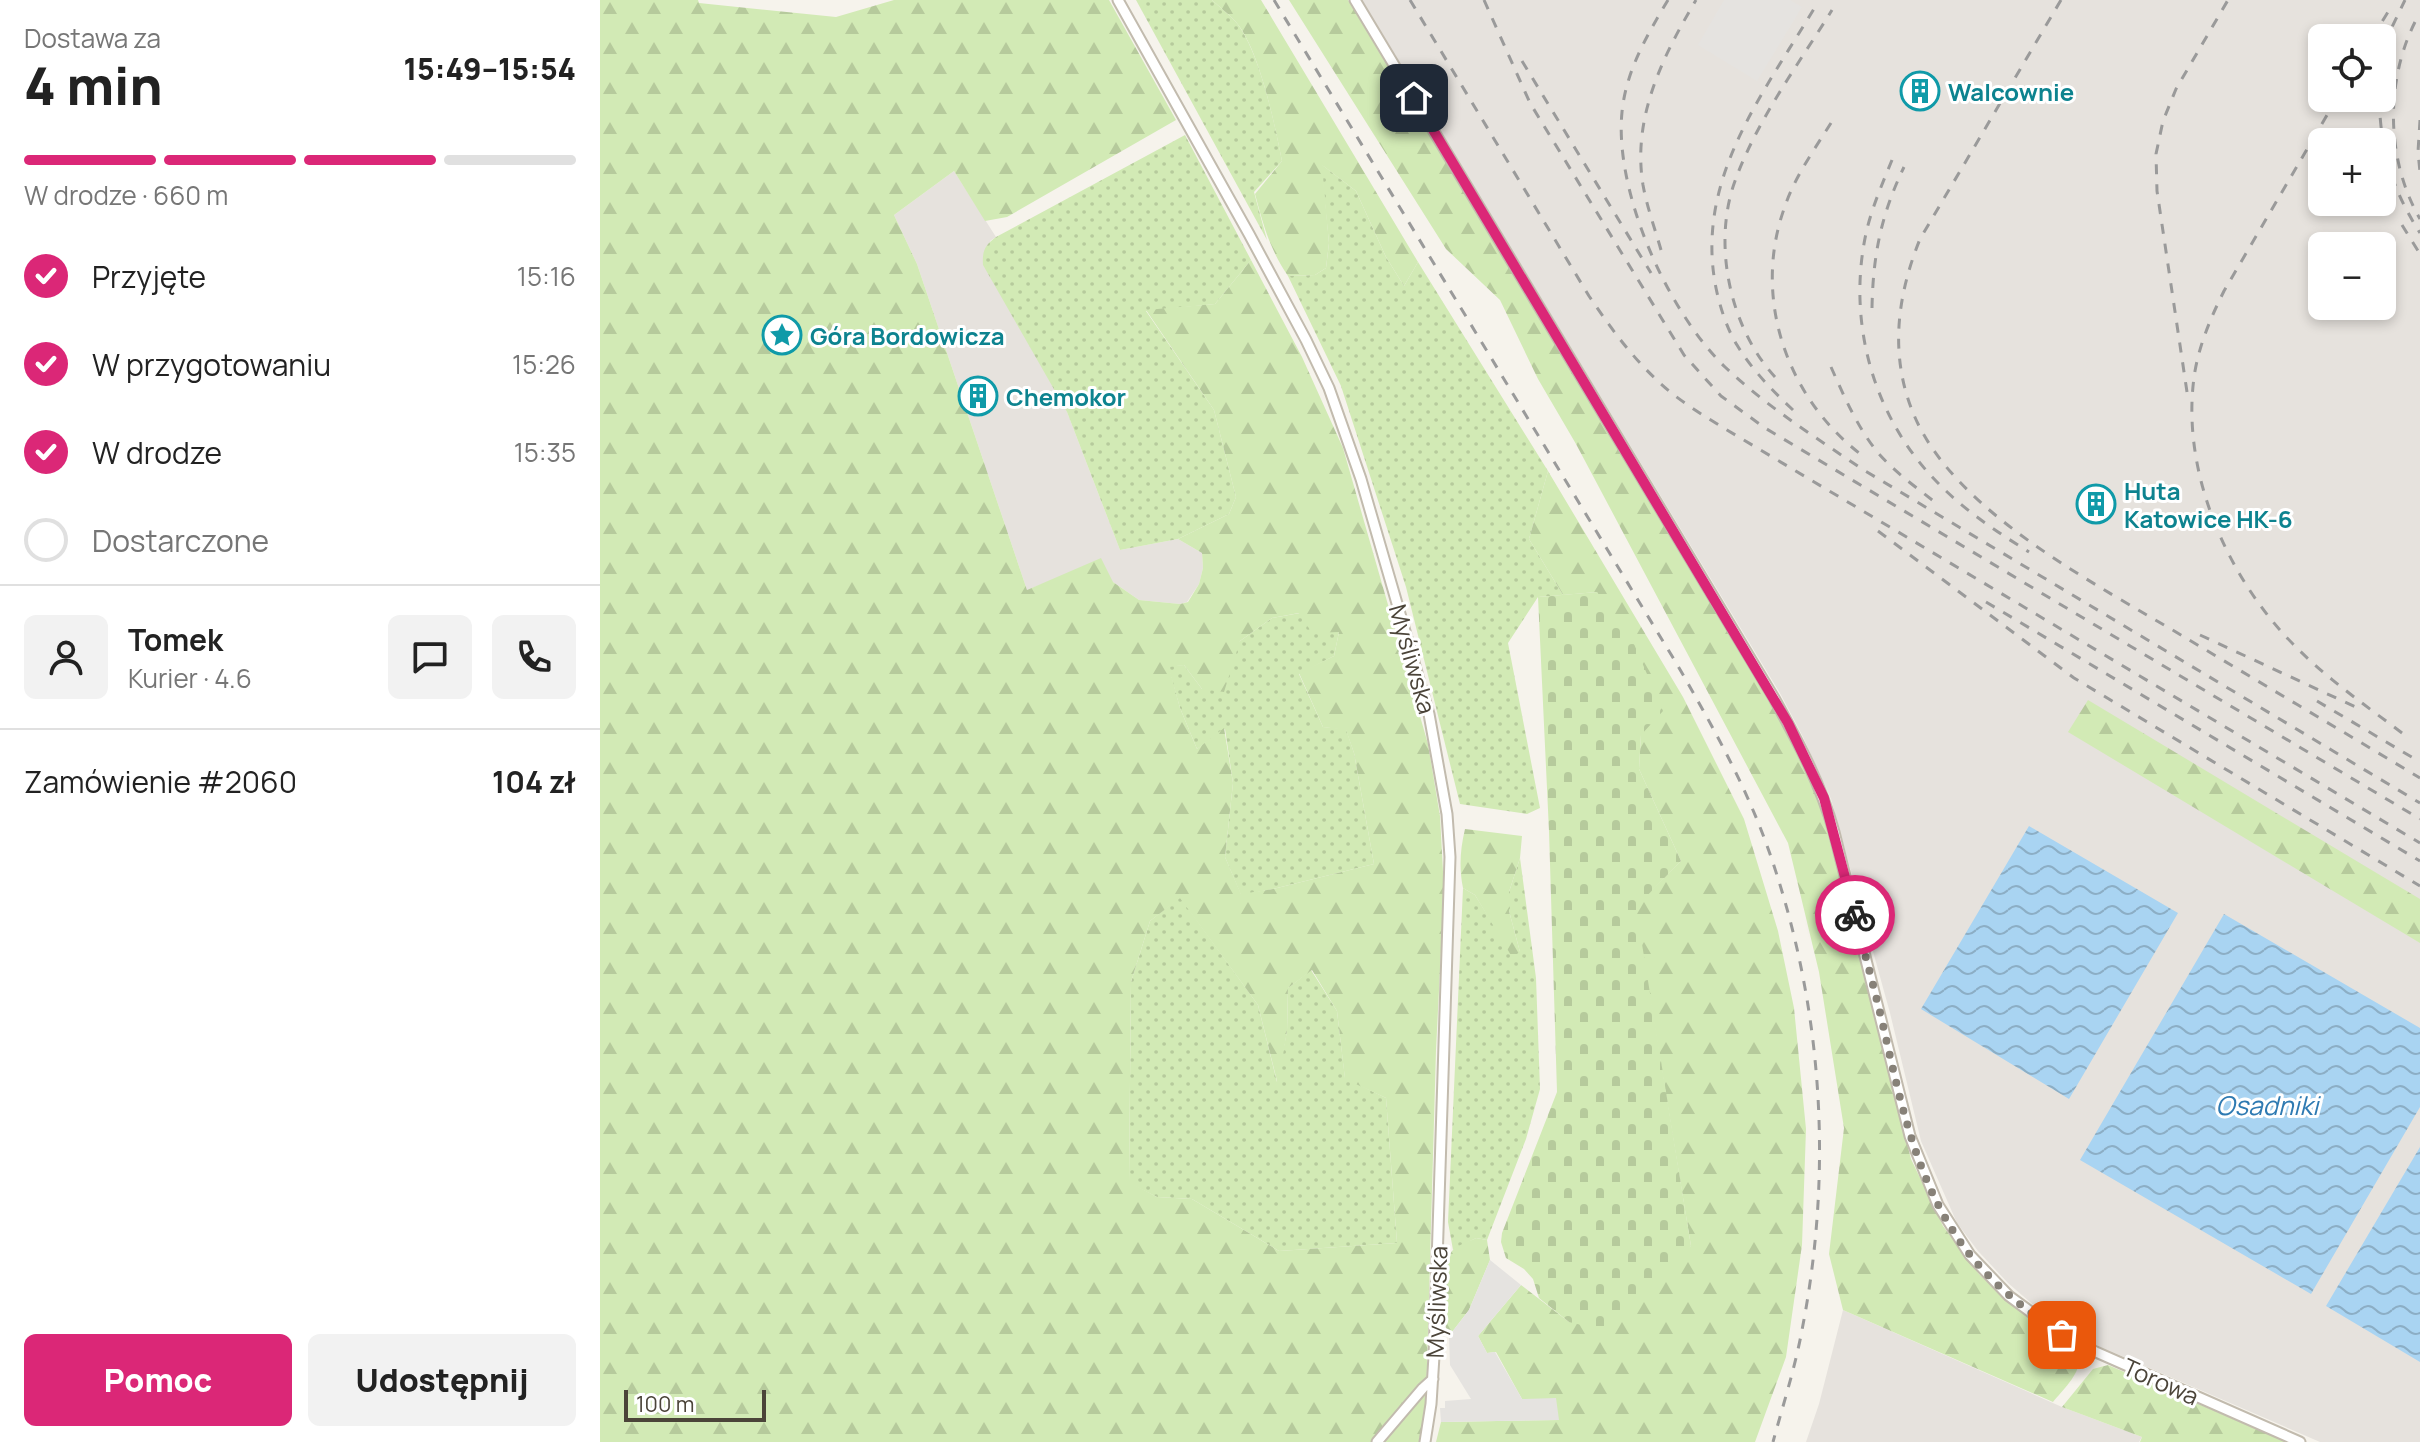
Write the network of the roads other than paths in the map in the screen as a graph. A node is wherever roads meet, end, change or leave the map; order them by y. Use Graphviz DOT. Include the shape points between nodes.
graph roads {
  1 [pos="1118,0"];
  2 [pos="1355,0"];
  3 [pos="1433,1379"];
  4 [pos="1377,1442"];
  5 [pos="1425,1442"];
  6 [pos="2300,1442"];
  1 -- 3 [label="street, Myśliwska" via="1329,388 1429,714 1447,814 1450,884"];
  2 -- 6 [label="street, Torowa" via="1810,766 1831,821 1910,1136 1950,1226 2001,1289 2062,1335"];
  3 -- 4 [label="street"];
  3 -- 5 [label="street, Myśliwska"];
}
